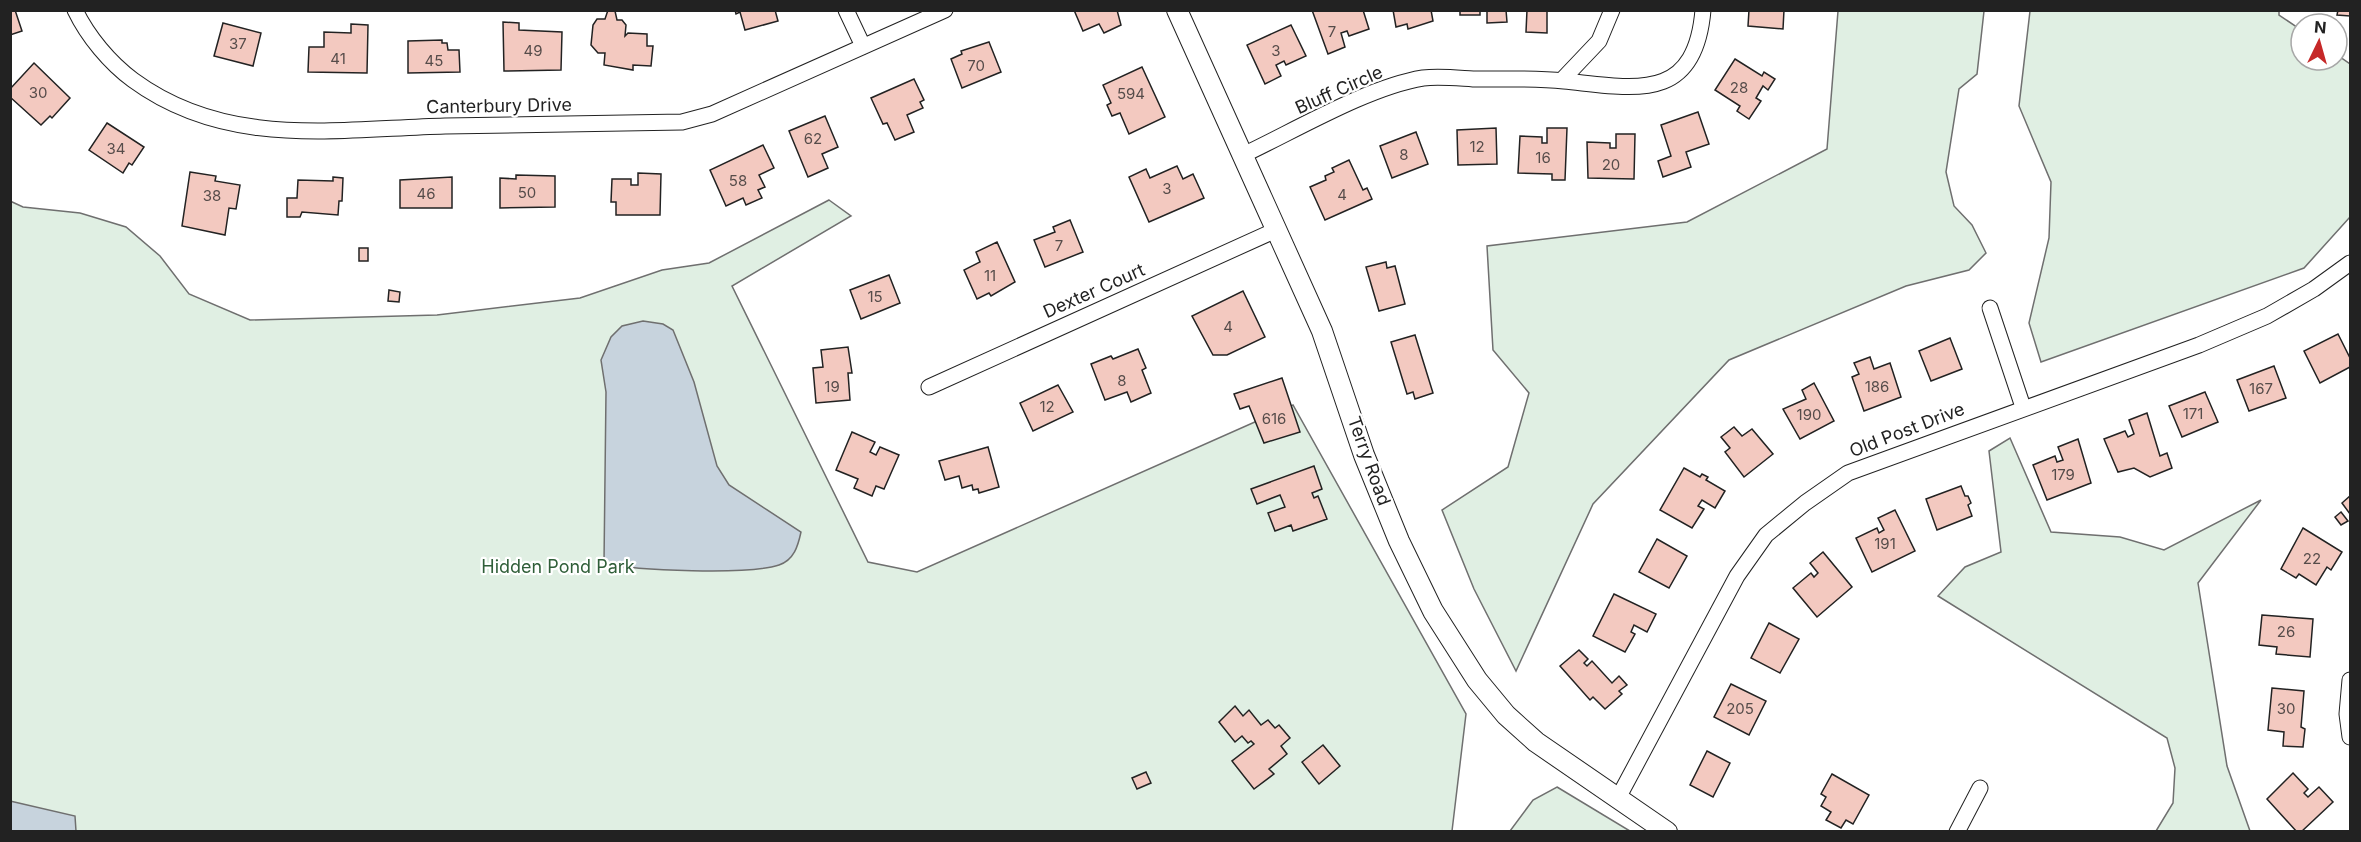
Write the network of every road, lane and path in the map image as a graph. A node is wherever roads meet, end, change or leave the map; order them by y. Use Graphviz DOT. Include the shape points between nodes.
graph roads {
  1 [pos="75,10"];
  2 [pos="846,10"];
  3 [pos="945,10"];
  4 [pos="1177,10"];
  5 [pos="1612,10"];
  6 [pos="1703,10"];
  7 [pos="863,46"];
  8 [pos="1562,80"];
  9 [pos="1243,154"];
  10 [pos="1276,230"];
  11 [pos="2350,263"];
  12 [pos="1990,308"];
  13 [pos="929,387"];
  14 [pos="2023,407"];
  15 [pos="2350,680"];
  16 [pos="2350,737"];
  17 [pos="1980,788"];
  18 [pos="1617,800"];
  19 [pos="1667,831"];
  20 [pos="1957,831"];
  1 -- 7 [label="street, Canterbury Drive" via="100,48 147,90 180,109 258,129 682,122 712,114"];
  2 -- 7 [label="street"];
  3 -- 7 [label="street, Canterbury Drive"];
  4 -- 9 [label="street, Terry Road"];
  5 -- 8 [label="street" via="1599,40"];
  6 -- 8 [label="street, Bluff Circle" via="1695,51 1671,78 1653,86 1618,88"];
  8 -- 9 [label="street, Bluff Circle" via="1424,78 1380,90"];
  9 -- 10 [label="street, Terry Road"];
  10 -- 13 [label="street, Dexter Court"];
  10 -- 18 [label="street, Terry Road" via="1322,331 1364,455 1399,540 1433,611 1477,680 1506,715 1536,742"];
  11 -- 14 [label="street, Old Post Drive" via="2267,316 2199,345"];
  12 -- 14 [label="street"];
  14 -- 18 [label="street, Old Post Drive" via="1848,473 1766,535 1737,576"];
  15 -- 16 [label="street"];
  17 -- 20 [label="street"];
  18 -- 19 [label="street, Terry Road"];
}
